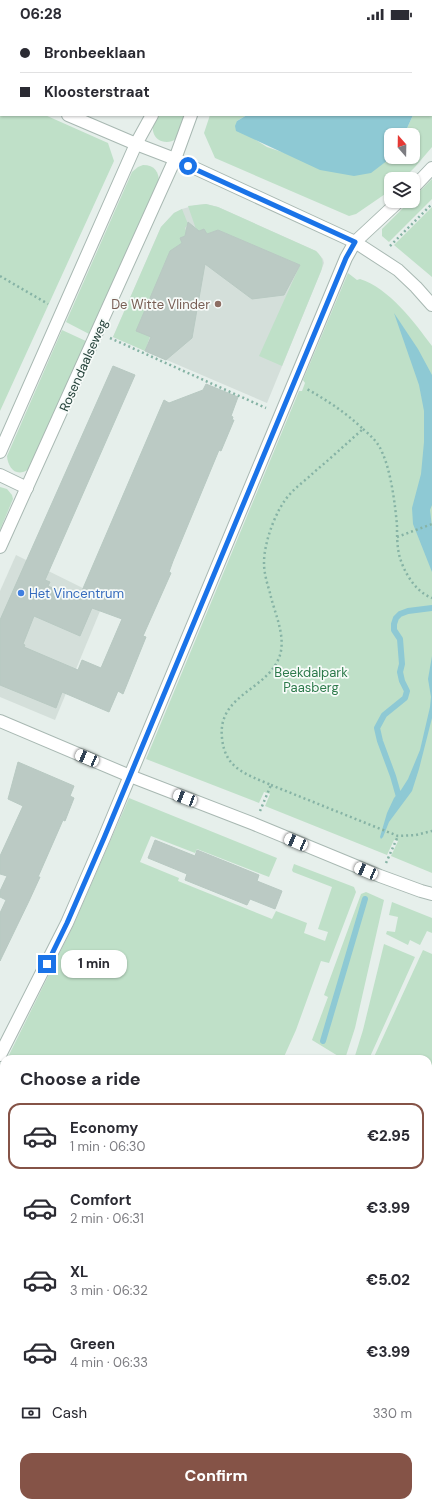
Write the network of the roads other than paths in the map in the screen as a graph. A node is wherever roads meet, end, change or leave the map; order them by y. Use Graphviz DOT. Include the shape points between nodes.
graph roads {
  1 [pos="70,116"];
  2 [pos="151,116"];
  3 [pos="192,116"];
  4 [pos="136,144"];
  5 [pos="175,160"];
  6 [pos="432,168"];
  7 [pos="420,181"];
  8 [pos="391,208"];
  9 [pos="355,242"];
  10 [pos="432,305"];
  11 [pos="0,452"];
  12 [pos="0,476"];
  13 [pos="27,488"];
  14 [pos="0,547"];
  15 [pos="0,721"];
  16 [pos="130,776"];
  17 [pos="432,894"];
  18 [pos="0,1055"];
  1 -- 4 [label="street"];
  2 -- 4 [label="street"];
  3 -- 5 [label="street, Rosendaalseweg"];
  4 -- 5 [label="street"];
  4 -- 11 [label="street"];
  5 -- 9 [label="street"];
  5 -- 13 [label="street, Rosendaalseweg"];
  6 -- 7 [label="street"];
  8 -- 9 [label="street"];
  9 -- 10 [label="street" via="398,270"];
  9 -- 16 [label="street" via="346,258"];
  12 -- 13 [label="street"];
  13 -- 14 [label="street, Rosendaalseweg"];
  15 -- 16 [label="street"];
  16 -- 17 [label="street" via="380,876"];
  16 -- 18 [label="street" via="67,923"];
}
